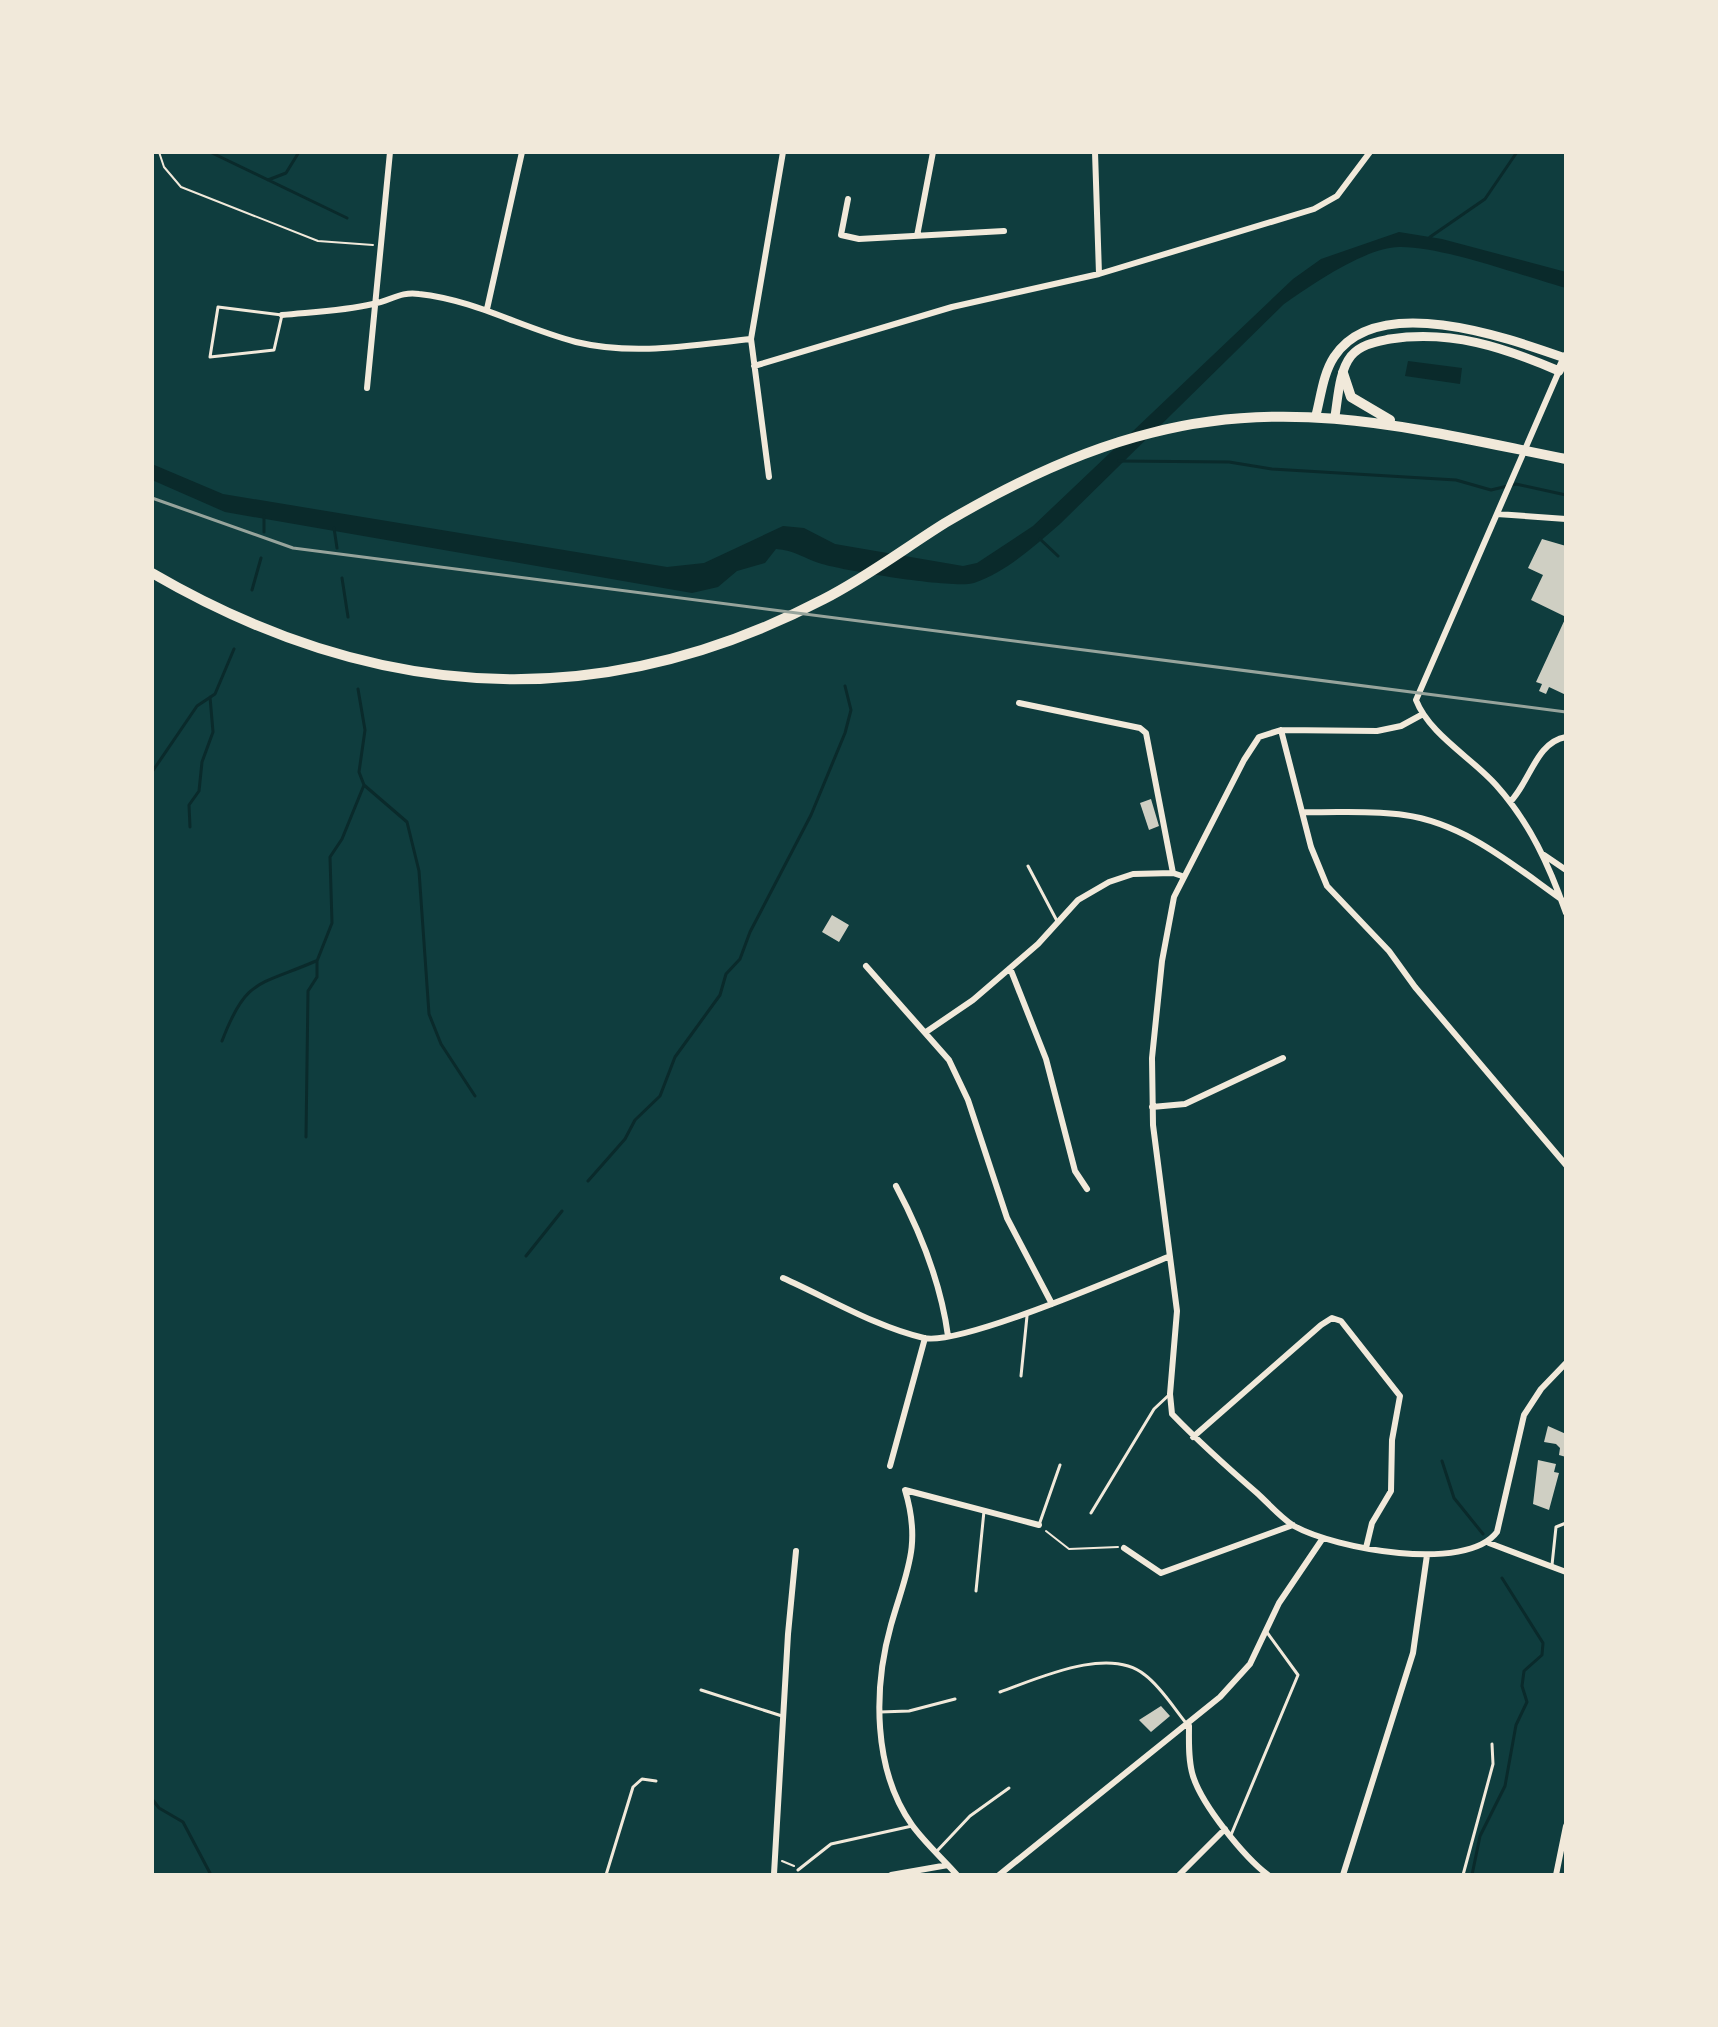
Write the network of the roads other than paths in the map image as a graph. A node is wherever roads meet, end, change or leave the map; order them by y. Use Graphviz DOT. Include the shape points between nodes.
graph roads {
  1 [pos="390,152"];
  2 [pos="522,152"];
  3 [pos="783,152"];
  4 [pos="933,152"];
  5 [pos="1095,152"];
  6 [pos="1370,152"];
  7 [pos="848,199"];
  8 [pos="1004,231"];
  9 [pos="917,236"];
  10 [pos="1099,274"];
  11 [pos="374,304"];
  12 [pos="487,309"];
  13 [pos="282,315"];
  14 [pos="751,339"];
  15 [pos="1566,357"];
  16 [pos="754,366"];
  17 [pos="1559,371"];
  18 [pos="1343,373"];
  19 [pos="367,388"];
  20 [pos="1316,415"];
  21 [pos="1335,416"];
  22 [pos="1399,424"];
  23 [pos="1565,459"];
  24 [pos="769,477"];
  25 [pos="1497,514"];
  26 [pos="1566,519"];
  27 [pos="152,573"];
  28 [pos="1019,703"];
  29 [pos="1423,714"];
  30 [pos="1281,730"];
  31 [pos="1566,737"];
  32 [pos="1510,802"];
  33 [pos="1304,812"];
  34 [pos="1544,855"];
  35 [pos="1028,866"];
  36 [pos="1566,870"];
  37 [pos="1173,873"];
  38 [pos="1182,876"];
  39 [pos="1561,899"];
  40 [pos="1566,913"];
  41 [pos="1058,924"];
  42 [pos="866,966"];
  43 [pos="1010,968"];
  44 [pos="926,1032"];
  45 [pos="1283,1058"];
  46 [pos="1152,1107"];
  47 [pos="1566,1165"];
  48 [pos="896,1186"];
  49 [pos="1087,1189"];
  50 [pos="1168,1257"];
  51 [pos="783,1278"];
  52 [pos="1052,1304"];
  53 [pos="1027,1312"];
  54 [pos="948,1336"];
  55 [pos="925,1338"];
  56 [pos="1566,1363"];
  57 [pos="1021,1376"];
  58 [pos="1170,1394"];
  59 [pos="1193,1437"];
  60 [pos="1060,1465"];
  61 [pos="890,1466"];
  62 [pos="984,1511"];
  63 [pos="1091,1513"];
  64 [pos="1566,1523"];
  65 [pos="1039,1525"];
  66 [pos="1293,1525"];
  67 [pos="1323,1538"];
  68 [pos="1489,1543"];
  69 [pos="1124,1548"];
  70 [pos="1366,1548"];
  71 [pos="796,1551"];
  72 [pos="1427,1555"];
  73 [pos="1552,1569"];
  74 [pos="1566,1572"];
  75 [pos="976,1591"];
  76 [pos="1266,1631"];
  77 [pos="701,1690"];
  78 [pos="1000,1692"];
  79 [pos="955,1699"];
  80 [pos="880,1712"];
  81 [pos="786,1717"];
  82 [pos="1189,1726"];
  83 [pos="1492,1744"];
  84 [pos="656,1781"];
  85 [pos="1009,1788"];
  86 [pos="912,1826"];
  87 [pos="1566,1826"];
  88 [pos="1228,1832"];
  89 [pos="937,1851"];
  90 [pos="948,1865"];
  91 [pos="798,1870"];
  92 [pos="1261,1872"];
  93 [pos="775,1874"];
  94 [pos="606,1875"];
  95 [pos="768,1875"];
  96 [pos="891,1875"];
  97 [pos="957,1875"];
  98 [pos="999,1875"];
  99 [pos="1179,1875"];
  100 [pos="1268,1875"];
  101 [pos="1343,1875"];
  102 [pos="1463,1875"];
  103 [pos="1556,1875"];
  1 -- 11 [label="street"];
  2 -- 12 [label="street"];
  3 -- 14 [label="street"];
  4 -- 9 [label="street"];
  5 -- 10 [label="street"];
  6 -- 10 [label="street" via="1346,187 1327,203"];
  7 -- 9 [label="street" via="841,235"];
  8 -- 9 [label="street"];
  10 -- 16 [label="street" via="952,307"];
  11 -- 12 [label="street" via="401,293 418,293"];
  11 -- 13 [label="street"];
  11 -- 19 [label="street"];
  12 -- 14 [label="street" via="576,342 627,350"];
  13 -- 13 [label="lane" via="274,350 210,357 218,307"];
  14 -- 16 [label="street"];
  15 -- 17 [label="main road"];
  15 -- 20 [label="main road" via="1468,328 1376,329 1353,338 1335,356"];
  16 -- 24 [label="street"];
  17 -- 18 [label="main road" via="1483,342 1434,336 1369,344 1353,354"];
  17 -- 25 [label="street"];
  18 -- 21 [label="main road"];
  18 -- 22 [label="main road" via="1346,390 1358,403"];
  20 -- 21 [label="main road"];
  20 -- 27 [label="main road" via="1250,417 1152,432 1080,456 997,494 852,583 767,627 722,646 605,675 538,680 406,670 263,627"];
  21 -- 22 [label="main road"];
  22 -- 23 [label="main road"];
  25 -- 26 [label="street"];
  25 -- 29 [label="street" via="1418,693"];
  28 -- 37 [label="street" via="1146,733"];
  29 -- 30 [label="street" via="1377,731"];
  29 -- 32 [label="street"];
  30 -- 33 [label="street"];
  30 -- 38 [label="street" via="1259,737"];
  31 -- 32 [label="street" via="1547,745"];
  32 -- 34 [label="street"];
  33 -- 39 [label="street" via="1402,814 1439,823 1483,844"];
  33 -- 47 [label="street" via="1327,886 1389,951"];
  34 -- 36 [label="street"];
  34 -- 39 [label="street"];
  35 -- 41 [label="lane"];
  37 -- 38 [label="street"];
  37 -- 41 [label="street" via="1133,874 1109,882 1078,900"];
  38 -- 46 [label="street" via="1162,961"];
  39 -- 40 [label="street"];
  41 -- 43 [label="street"];
  42 -- 44 [label="street"];
  43 -- 44 [label="street"];
  43 -- 49 [label="street" via="1046,1059 1075,1171"];
  44 -- 52 [label="street" via="949,1060 968,1100 1007,1218"];
  45 -- 46 [label="street" via="1185,1104"];
  46 -- 50 [label="street"];
  48 -- 54 [label="street" via="932,1270"];
  50 -- 52 [label="street"];
  50 -- 58 [label="street" via="1177,1336"];
  51 -- 55 [label="street"];
  52 -- 53 [label="street"];
  53 -- 54 [label="street"];
  53 -- 57 [label="lane"];
  54 -- 55 [label="street"];
  55 -- 61 [label="street"];
  56 -- 68 [label="street" via="1524,1415 1497,1532"];
  58 -- 59 [label="street" via="1172,1414"];
  58 -- 63 [label="lane" via="1154,1409"];
  59 -- 66 [label="street"];
  59 -- 70 [label="street" via="1314,1330 1332,1318 1341,1321 1400,1396 1391,1491 1372,1523"];
  60 -- 65 [label="lane"];
  62 -- 65 [label="street"];
  62 -- 75 [label="lane"];
  62 -- 80 [label="street" via="905,1490 915,1547 885,1651"];
  64 -- 73 [label="lane" via="1556,1527"];
  66 -- 67 [label="street"];
  66 -- 69 [label="street" via="1161,1573"];
  67 -- 70 [label="street"];
  67 -- 76 [label="street"];
  68 -- 72 [label="street" via="1476,1550"];
  68 -- 73 [label="street"];
  70 -- 72 [label="street"];
  71 -- 81 [label="street"];
  72 -- 101 [label="street" via="1413,1653"];
  73 -- 74 [label="street"];
  76 -- 82 [label="street" via="1250,1664"];
  76 -- 88 [label="lane" via="1298,1675"];
  77 -- 81 [label="lane"];
  78 -- 82 [label="lane" via="1085,1663 1113,1665 1146,1675"];
  79 -- 80 [label="lane"];
  80 -- 86 [label="street" via="890,1782"];
  81 -- 93 [label="street"];
  82 -- 88 [label="street" via="1192,1775"];
  82 -- 98 [label="street"];
  83 -- 102 [label="lane" via="1493,1764"];
  84 -- 94 [label="lane" via="642,1779 633,1787"];
  85 -- 89 [label="lane" via="970,1816"];
  86 -- 89 [label="street"];
  86 -- 91 [label="lane" via="831,1844"];
  87 -- 103 [label="street"];
  88 -- 92 [label="street"];
  88 -- 99 [label="street"];
  89 -- 90 [label="street"];
  90 -- 96 [label="street"];
  90 -- 97 [label="street"];
  92 -- 100 [label="street"];
  93 -- 95 [label="street"];
}
